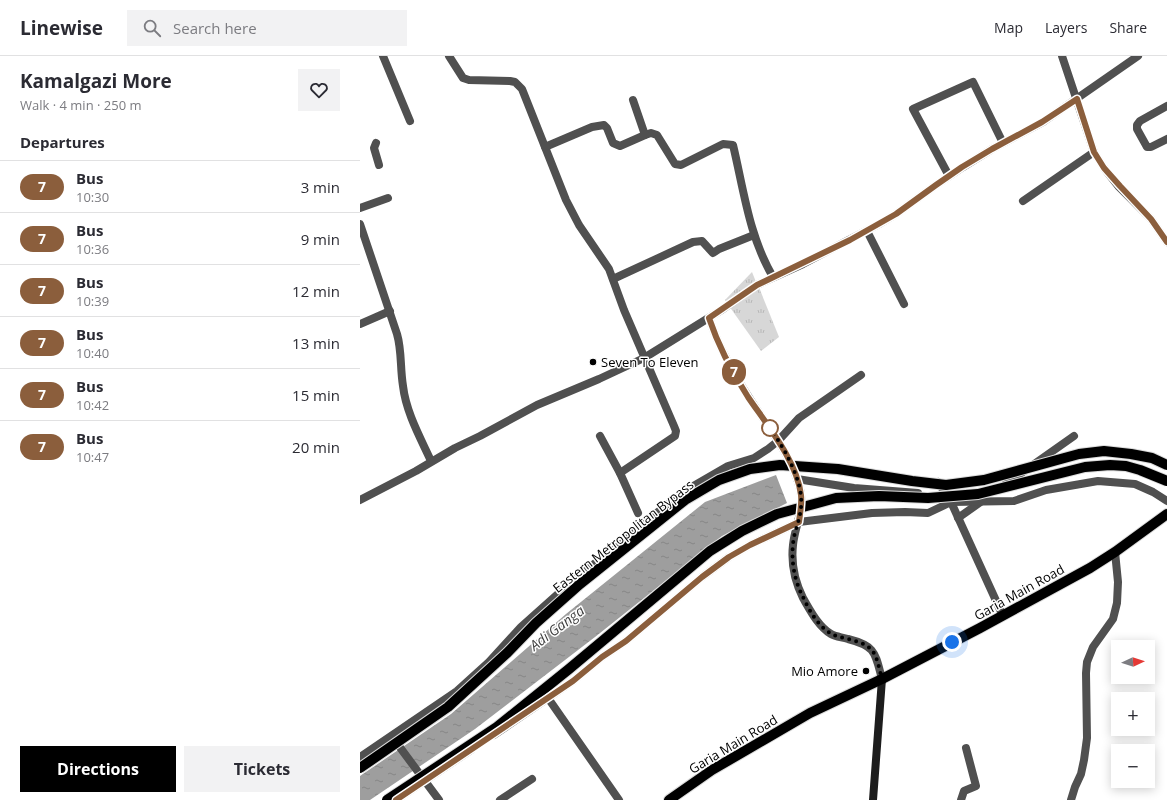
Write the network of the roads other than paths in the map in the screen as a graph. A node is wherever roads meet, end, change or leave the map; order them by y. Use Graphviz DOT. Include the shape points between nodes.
graph roads {
  1 [pos="383,56"];
  2 [pos="449,56"];
  3 [pos="1062,56"];
  4 [pos="1138,56"];
  5 [pos="1077,99"];
  6 [pos="633,100"];
  7 [pos="1167,106"];
  8 [pos="410,121"];
  9 [pos="645,135"];
  10 [pos="1167,139"];
  11 [pos="376,143"];
  12 [pos="1003,143"];
  13 [pos="545,147"];
  14 [pos="1094,152"];
  15 [pos="379,165"];
  16 [pos="949,176"];
  17 [pos="388,198"];
  18 [pos="1023,201"];
  19 [pos="360,208"];
  20 [pos="360,224"];
  21 [pos="867,231"];
  22 [pos="754,235"];
  23 [pos="1167,242"];
  24 [pos="773,277"];
  25 [pos="613,279"];
  26 [pos="904,304"];
  27 [pos="390,311"];
  28 [pos="709,318"];
  29 [pos="360,324"];
  30 [pos="644,358"];
  31 [pos="861,375"];
  32 [pos="600,436"];
  33 [pos="1074,436"];
  34 [pos="778,441"];
  35 [pos="431,461"];
  36 [pos="1167,465"];
  37 [pos="620,473"];
  38 [pos="797,479"];
  39 [pos="937,481"];
  40 [pos="1167,481"];
  41 [pos="360,500"];
  42 [pos="982,501"];
  43 [pos="1167,501"];
  44 [pos="951,502"];
  45 [pos="638,513"];
  46 [pos="1167,514"];
  47 [pos="958,518"];
  48 [pos="799,522"];
  49 [pos="1115,552"];
  50 [pos="1003,616"];
  51 [pos="882,679"];
  52 [pos="548,698"];
  53 [pos="391,736"];
  54 [pos="966,748"];
  55 [pos="360,757"];
  56 [pos="360,768"];
  57 [pos="532,779"];
  58 [pos="425,781"];
  59 [pos="387,800"];
  60 [pos="396,800"];
  61 [pos="439,800"];
  62 [pos="500,800"];
  63 [pos="619,800"];
  64 [pos="669,800"];
  65 [pos="873,800"];
  66 [pos="961,800"];
  67 [pos="1071,800"];
  1 -- 8 [label="street"];
  2 -- 13 [label="street" via="463,78 510,81 519,86"];
  3 -- 5 [label="street"];
  4 -- 5 [label="street"];
  5 -- 12 [label="street"];
  5 -- 14 [label="street"];
  6 -- 9 [label="street"];
  7 -- 10 [label="street" via="1137,125 1147,147"];
  9 -- 13 [label="street" via="620,146 614,143 608,128 604,125 592,127"];
  9 -- 22 [label="street" via="651,133 658,136 675,164 681,165 723,144 733,145"];
  11 -- 15 [label="street" via="374,148"];
  12 -- 16 [label="street"];
  12 -- 16 [label="street" via="973,82 913,109"];
  13 -- 25 [label="street" via="566,200"];
  14 -- 18 [label="street"];
  14 -- 23 [label="street" via="1104,168 1151,219"];
  16 -- 21 [label="street" via="896,214"];
  17 -- 19 [label="street"];
  20 -- 27 [label="street"];
  21 -- 24 [label="street"];
  21 -- 26 [label="street"];
  22 -- 24 [label="street"];
  22 -- 25 [label="street" via="713,253 702,241 693,242"];
  24 -- 28 [label="street" via="744,293"];
  25 -- 30 [label="street"];
  27 -- 29 [label="street"];
  27 -- 35 [label="street" via="400,346 404,396"];
  28 -- 30 [label="street"];
  28 -- 34 [label="street" via="736,377"];
  30 -- 35 [label="street" via="537,405"];
  30 -- 37 [label="street" via="676,434"];
  31 -- 34 [label="street" via="803,414"];
  32 -- 37 [label="street"];
  33 -- 42 [label="street"];
  34 -- 38 [label="street"];
  34 -- 53 [label="street" via="754,458 728,466 690,488 637,528 624,542 594,564 521,627 489,662 457,691"];
  35 -- 41 [label="street"];
  36 -- 56 [label="main road, Eastern Metropolitan Bypass, bridge" via="1152,458 1104,451 1079,454 984,480 946,485 912,482 838,469 780,465 750,469 719,480 685,500 580,584 448,707"];
  37 -- 45 [label="street"];
  38 -- 44 [label="street" via="854,488 935,494"];
  38 -- 48 [label="street" via="801,495"];
  39 -- 44 [label="street"];
  40 -- 59 [label="main road, bridge" via="1126,466 1098,466 978,494 928,498 836,498 777,514 742,531 710,551 569,670 497,726"];
  42 -- 43 [label="street" via="1014,501 1046,490 1098,481 1135,484"];
  42 -- 44 [label="street"];
  42 -- 47 [label="street"];
  44 -- 47 [label="street"];
  44 -- 48 [label="street" via="928,513 872,513"];
  46 -- 49 [label="main road, Garia Main Road"];
  47 -- 50 [label="street"];
  48 -- 51 [label="street" via="793,545 793,561 797,584 803,597 817,620 830,633 869,646"];
  48 -- 52 [label="street" via="729,557 626,641"];
  49 -- 50 [label="main road, Garia Main Road"];
  49 -- 67 [label="street" via="1117,603 1113,618 1093,647 1087,662 1087,738 1081,774"];
  50 -- 51 [label="main road, Garia Main Road"];
  51 -- 64 [label="main road, Garia Main Road" via="810,713 751,746"];
  51 -- 65 [label="main road"];
  52 -- 58 [label="street"];
  52 -- 63 [label="street"];
  53 -- 55 [label="street"];
  53 -- 58 [label="street"];
  54 -- 66 [label="street" via="976,786 964,791"];
  57 -- 62 [label="street"];
  58 -- 60 [label="street"];
  58 -- 61 [label="street"];
}
